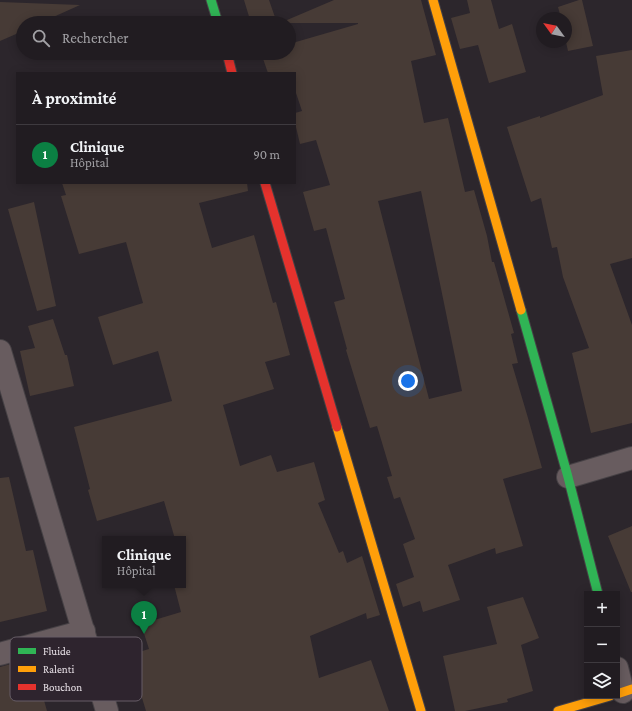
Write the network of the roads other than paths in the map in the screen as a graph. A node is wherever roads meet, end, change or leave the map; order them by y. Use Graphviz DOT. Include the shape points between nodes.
graph roads {
  1 [pos="211,0"];
  2 [pos="433,0"];
  3 [pos="216,16"];
  4 [pos="228,60"];
  5 [pos="232,72"];
  6 [pos="265,184"];
  7 [pos="0,351"];
  8 [pos="632,458"];
  9 [pos="568,477"];
  10 [pos="597,591"];
  11 [pos="84,631"];
  12 [pos="62,637"];
  13 [pos="86,637"];
  14 [pos="10,651"];
  15 [pos="0,654"];
  16 [pos="599,699"];
  17 [pos="104,701"];
  18 [pos="107,711"];
  19 [pos="421,711"];
  20 [pos="558,711"];
  1 -- 3 [label="street"];
  2 -- 9 [label="street"];
  4 -- 5 [label="street"];
  6 -- 19 [label="street"];
  7 -- 11 [label="street"];
  8 -- 9 [label="street"];
  9 -- 10 [label="street"];
  11 -- 12 [label="street"];
  11 -- 13 [label="street"];
  14 -- 15 [label="street"];
  16 -- 20 [label="street"];
  17 -- 18 [label="street"];
}
